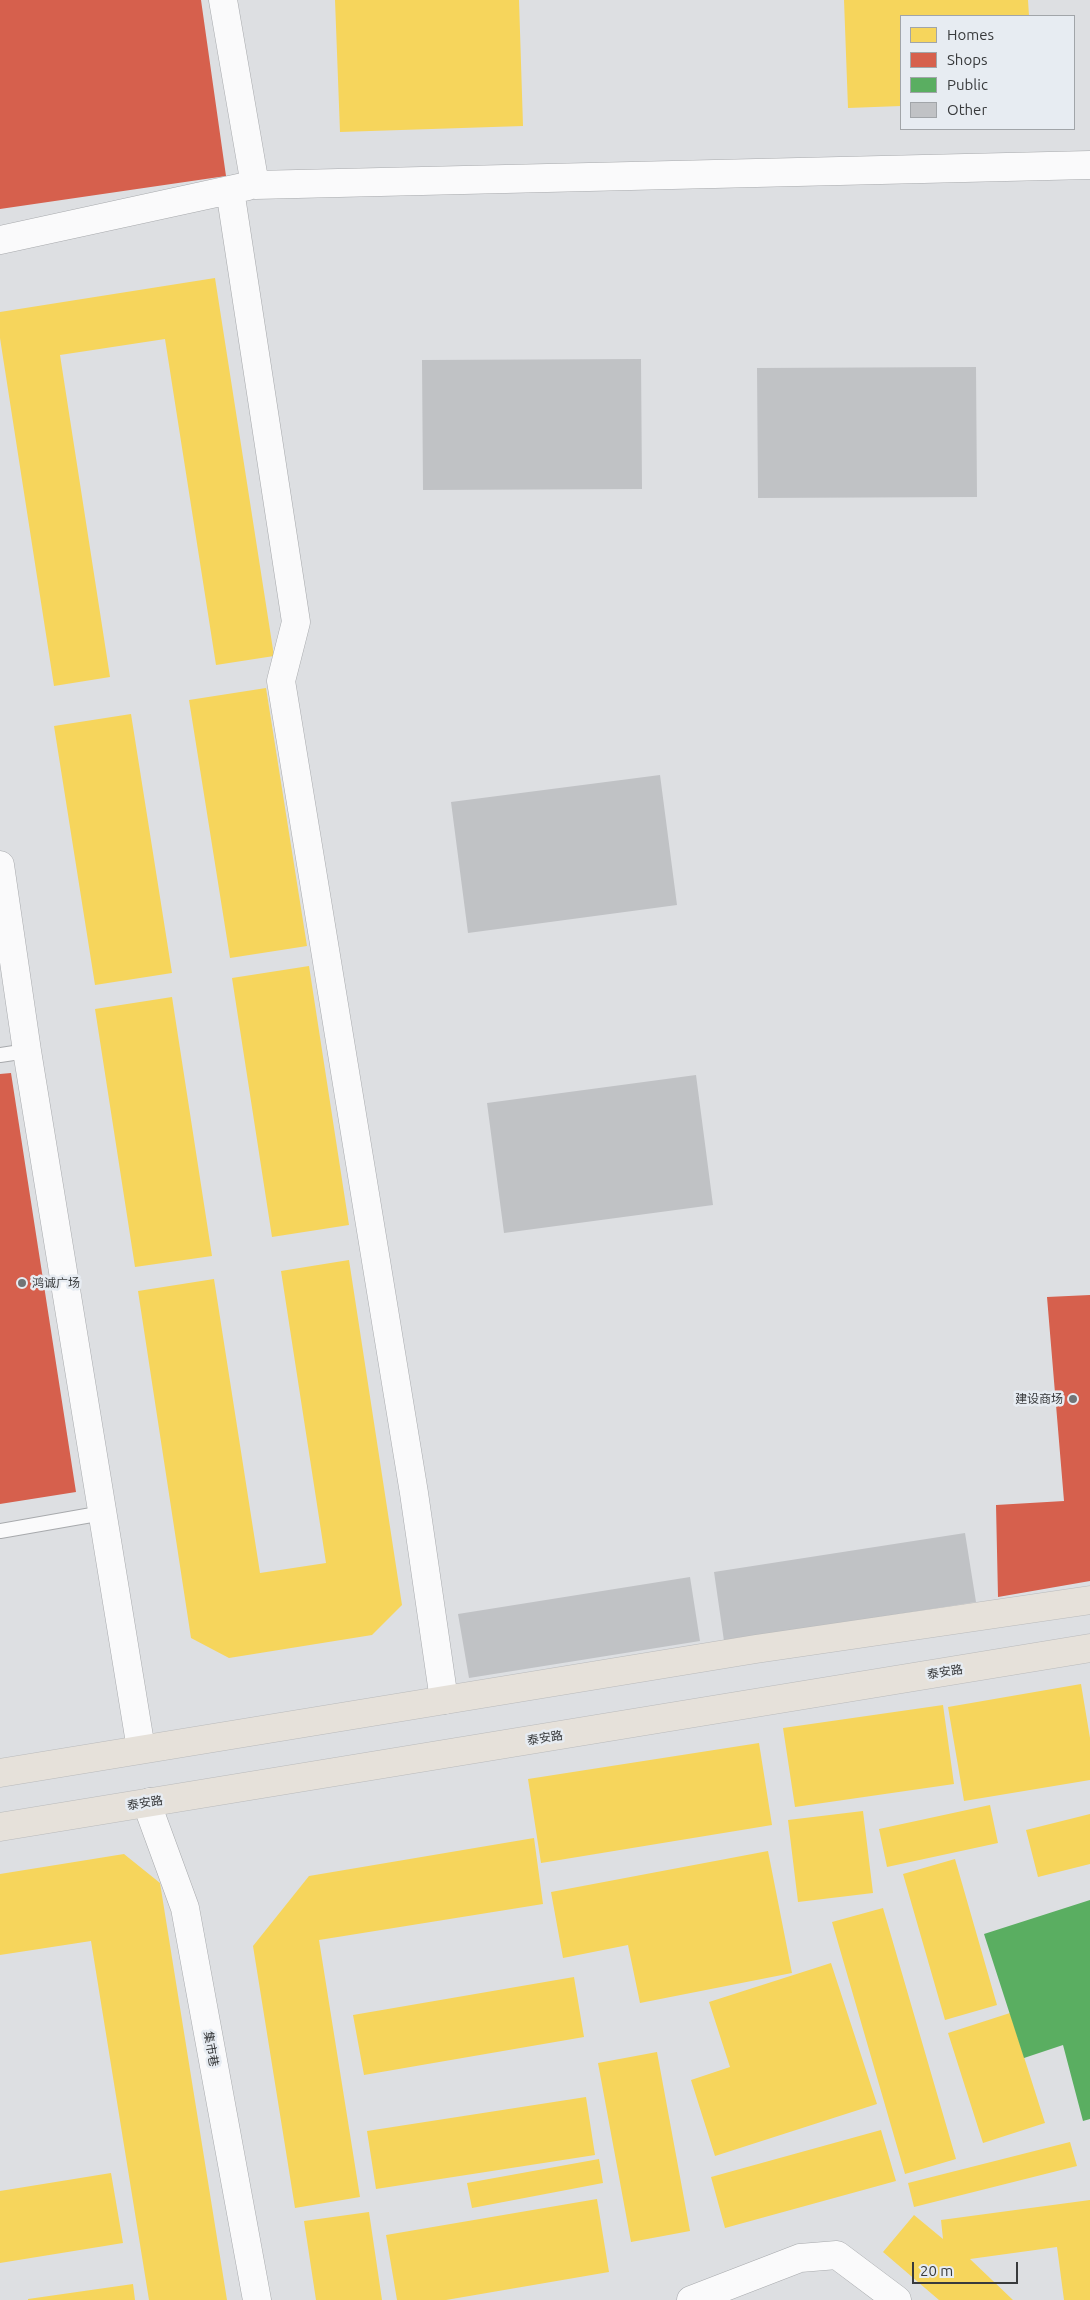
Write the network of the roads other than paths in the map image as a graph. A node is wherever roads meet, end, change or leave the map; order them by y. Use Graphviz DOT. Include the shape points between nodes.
graph roads {
  1 [pos="223,0"];
  2 [pos="1090,165"];
  3 [pos="248,186"];
  4 [pos="0,240"];
  5 [pos="0,866"];
  6 [pos="27,1051"];
  7 [pos="0,1056"];
  8 [pos="103,1513"];
  9 [pos="0,1531"];
  10 [pos="1090,1600"];
  11 [pos="1090,1648"];
  12 [pos="444,1700"];
  13 [pos="141,1750"];
  14 [pos="0,1773"];
  15 [pos="150,1802"];
  16 [pos="0,1827"];
  17 [pos="256,2300"];
  18 [pos="691,2300"];
  19 [pos="897,2300"];
  1 -- 3 [label="street"];
  2 -- 3 [label="street"];
  3 -- 4 [label="street"];
  3 -- 12 [label="street" via="296,622 281,681 412,1483"];
  5 -- 6 [label="street"];
  6 -- 7 [label="lane"];
  6 -- 8 [label="street"];
  8 -- 9 [label="lane"];
  8 -- 13 [label="street"];
  10 -- 12 [label="main road" via="756,1648"];
  11 -- 15 [label="main road, 泰安路"];
  12 -- 13 [label="main road"];
  13 -- 14 [label="main road"];
  15 -- 16 [label="main road, 泰安路"];
  15 -- 17 [label="street, 集市巷" via="151,1814 185,1908"];
  18 -- 19 [label="street" via="800,2258 838,2255"];
}
